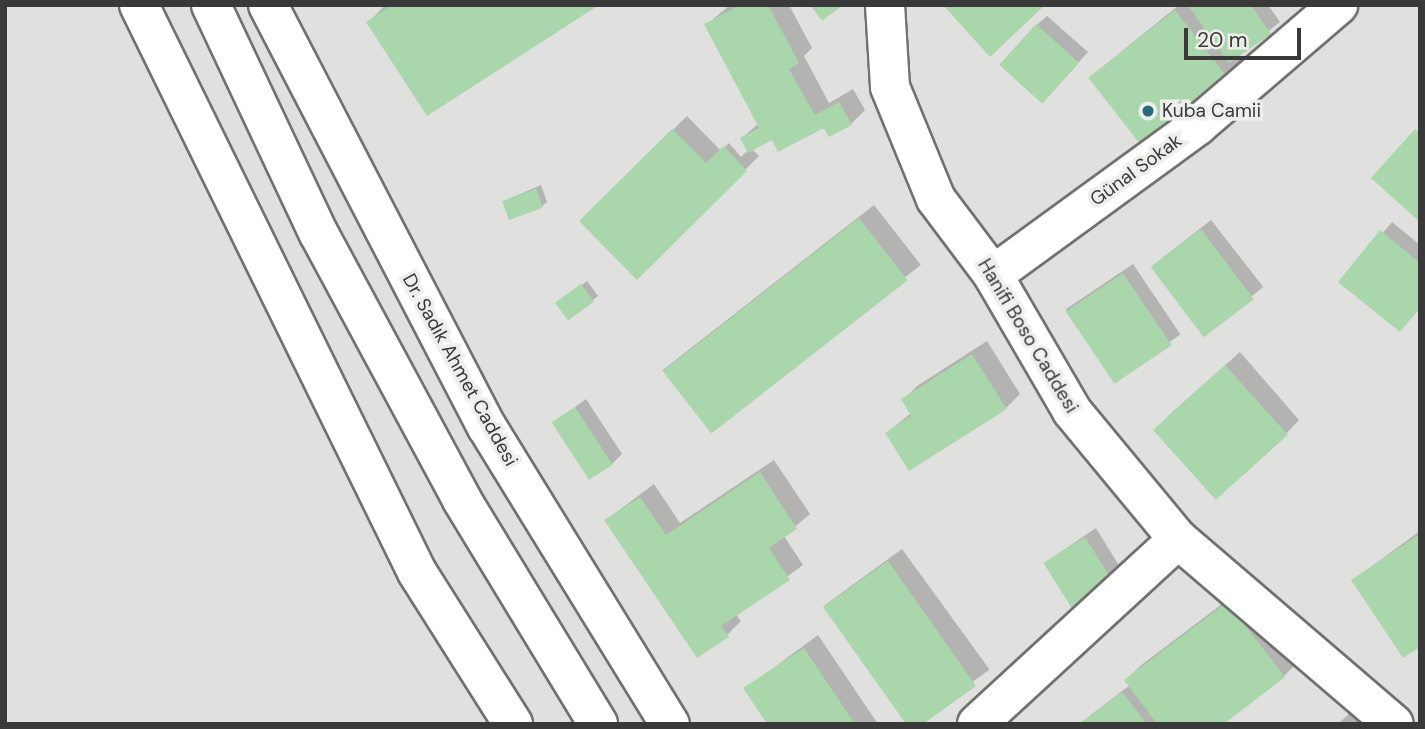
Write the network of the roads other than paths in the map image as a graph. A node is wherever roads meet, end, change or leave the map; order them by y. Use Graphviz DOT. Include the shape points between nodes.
graph roads {
  1 [pos="139,5"];
  2 [pos="211,5"];
  3 [pos="268,5"];
  4 [pos="885,5"];
  5 [pos="1338,5"];
  6 [pos="993,275"];
  7 [pos="1178,539"];
  8 [pos="513,724"];
  9 [pos="598,724"];
  10 [pos="670,724"];
  11 [pos="977,724"];
  12 [pos="1394,724"];
  1 -- 8 [label="street" via="417,572"];
  2 -- 9 [label="street" via="318,234 455,488"];
  3 -- 10 [label="street, Dr. Sadık Ahmet Caddesi" via="488,427"];
  4 -- 6 [label="street, Hanifi Boso Caddesi" via="890,87 936,199"];
  5 -- 6 [label="street, Günal Sokak" via="1197,126"];
  6 -- 7 [label="street, Hanifi Boso Caddesi" via="1072,411"];
  7 -- 11 [label="street"];
  7 -- 12 [label="street, Hanifi Boso Caddesi"];
}
